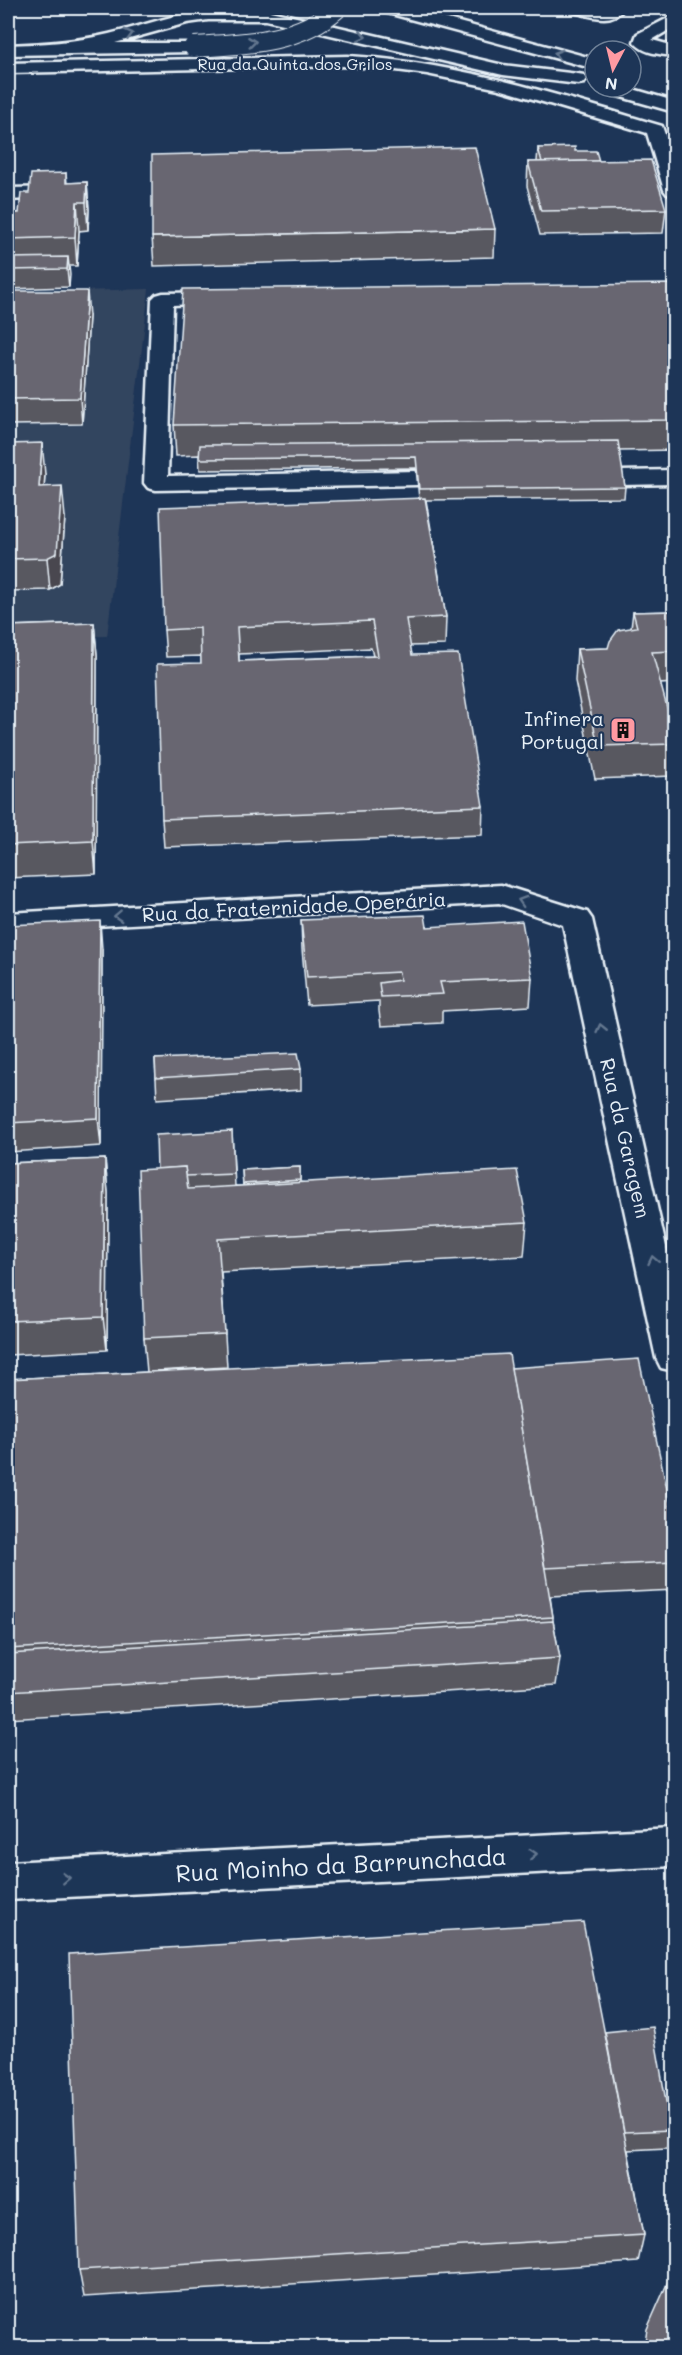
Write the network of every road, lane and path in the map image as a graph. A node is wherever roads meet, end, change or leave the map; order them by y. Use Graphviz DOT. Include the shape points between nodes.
graph roads {
  1 [pos="326,8"];
  2 [pos="450,8"];
  3 [pos="580,8"];
  4 [pos="616,8"];
  5 [pos="343,11"];
  6 [pos="386,15"];
  7 [pos="114,20"];
  8 [pos="675,20"];
  9 [pos="8,33"];
  10 [pos="520,43"];
  11 [pos="8,50"];
  12 [pos="51,50"];
  13 [pos="675,51"];
  14 [pos="583,61"];
  15 [pos="8,68"];
  16 [pos="583,80"];
  17 [pos="583,81"];
  18 [pos="643,98"];
  19 [pos="675,107"];
  20 [pos="655,130"];
  21 [pos="675,137"];
  22 [pos="675,190"];
  23 [pos="77,192"];
  24 [pos="8,194"];
  25 [pos="246,298"];
  26 [pos="675,477"];
  27 [pos="417,478"];
  28 [pos="621,478"];
  29 [pos="577,919"];
  30 [pos="8,922"];
  31 [pos="675,1358"];
  32 [pos="675,1847"];
  33 [pos="8,1881"];
  1 -- 5 [label="main road"];
  2 -- 10 [label="main road"];
  3 -- 4 [label="main road" via="605,14"];
  12 -- 5 [label="main road, one-way, bridge" via="257,42 292,33"];
  6 -- 10 [label="main road"];
  6 -- 16 [label="main road"];
  7 -- 9 [label="main road" via="67,31"];
  8 -- 13 [label="main road" via="643,42"];
  14 -- 10 [label="main road, one-way"];
  11 -- 12 [label="main road"];
  12 -- 17 [label="main road, one-way" via="186,18 266,15 503,70"];
  15 -- 20 [label="main road, Rua da Quinta dos Grilos" via="302,61 400,63 483,78"];
  18 -- 19 [label="main road"];
  20 -- 21 [label="main road, Rua da Quinta dos Grilos"];
  20 -- 22 [label="main road"];
  23 -- 24 [label="main road"];
  25 -- 27 [label="main road" via="163,299 156,483"];
  26 -- 28 [label="main road"];
  29 -- 30 [label="main road, Rua da Fraternidade Operária, one-way" via="501,894"];
  31 -- 29 [label="main road, Rua da Garagem, one-way"];
  33 -- 32 [label="main road, Rua Moinho da Barrunchada, one-way"];
}
